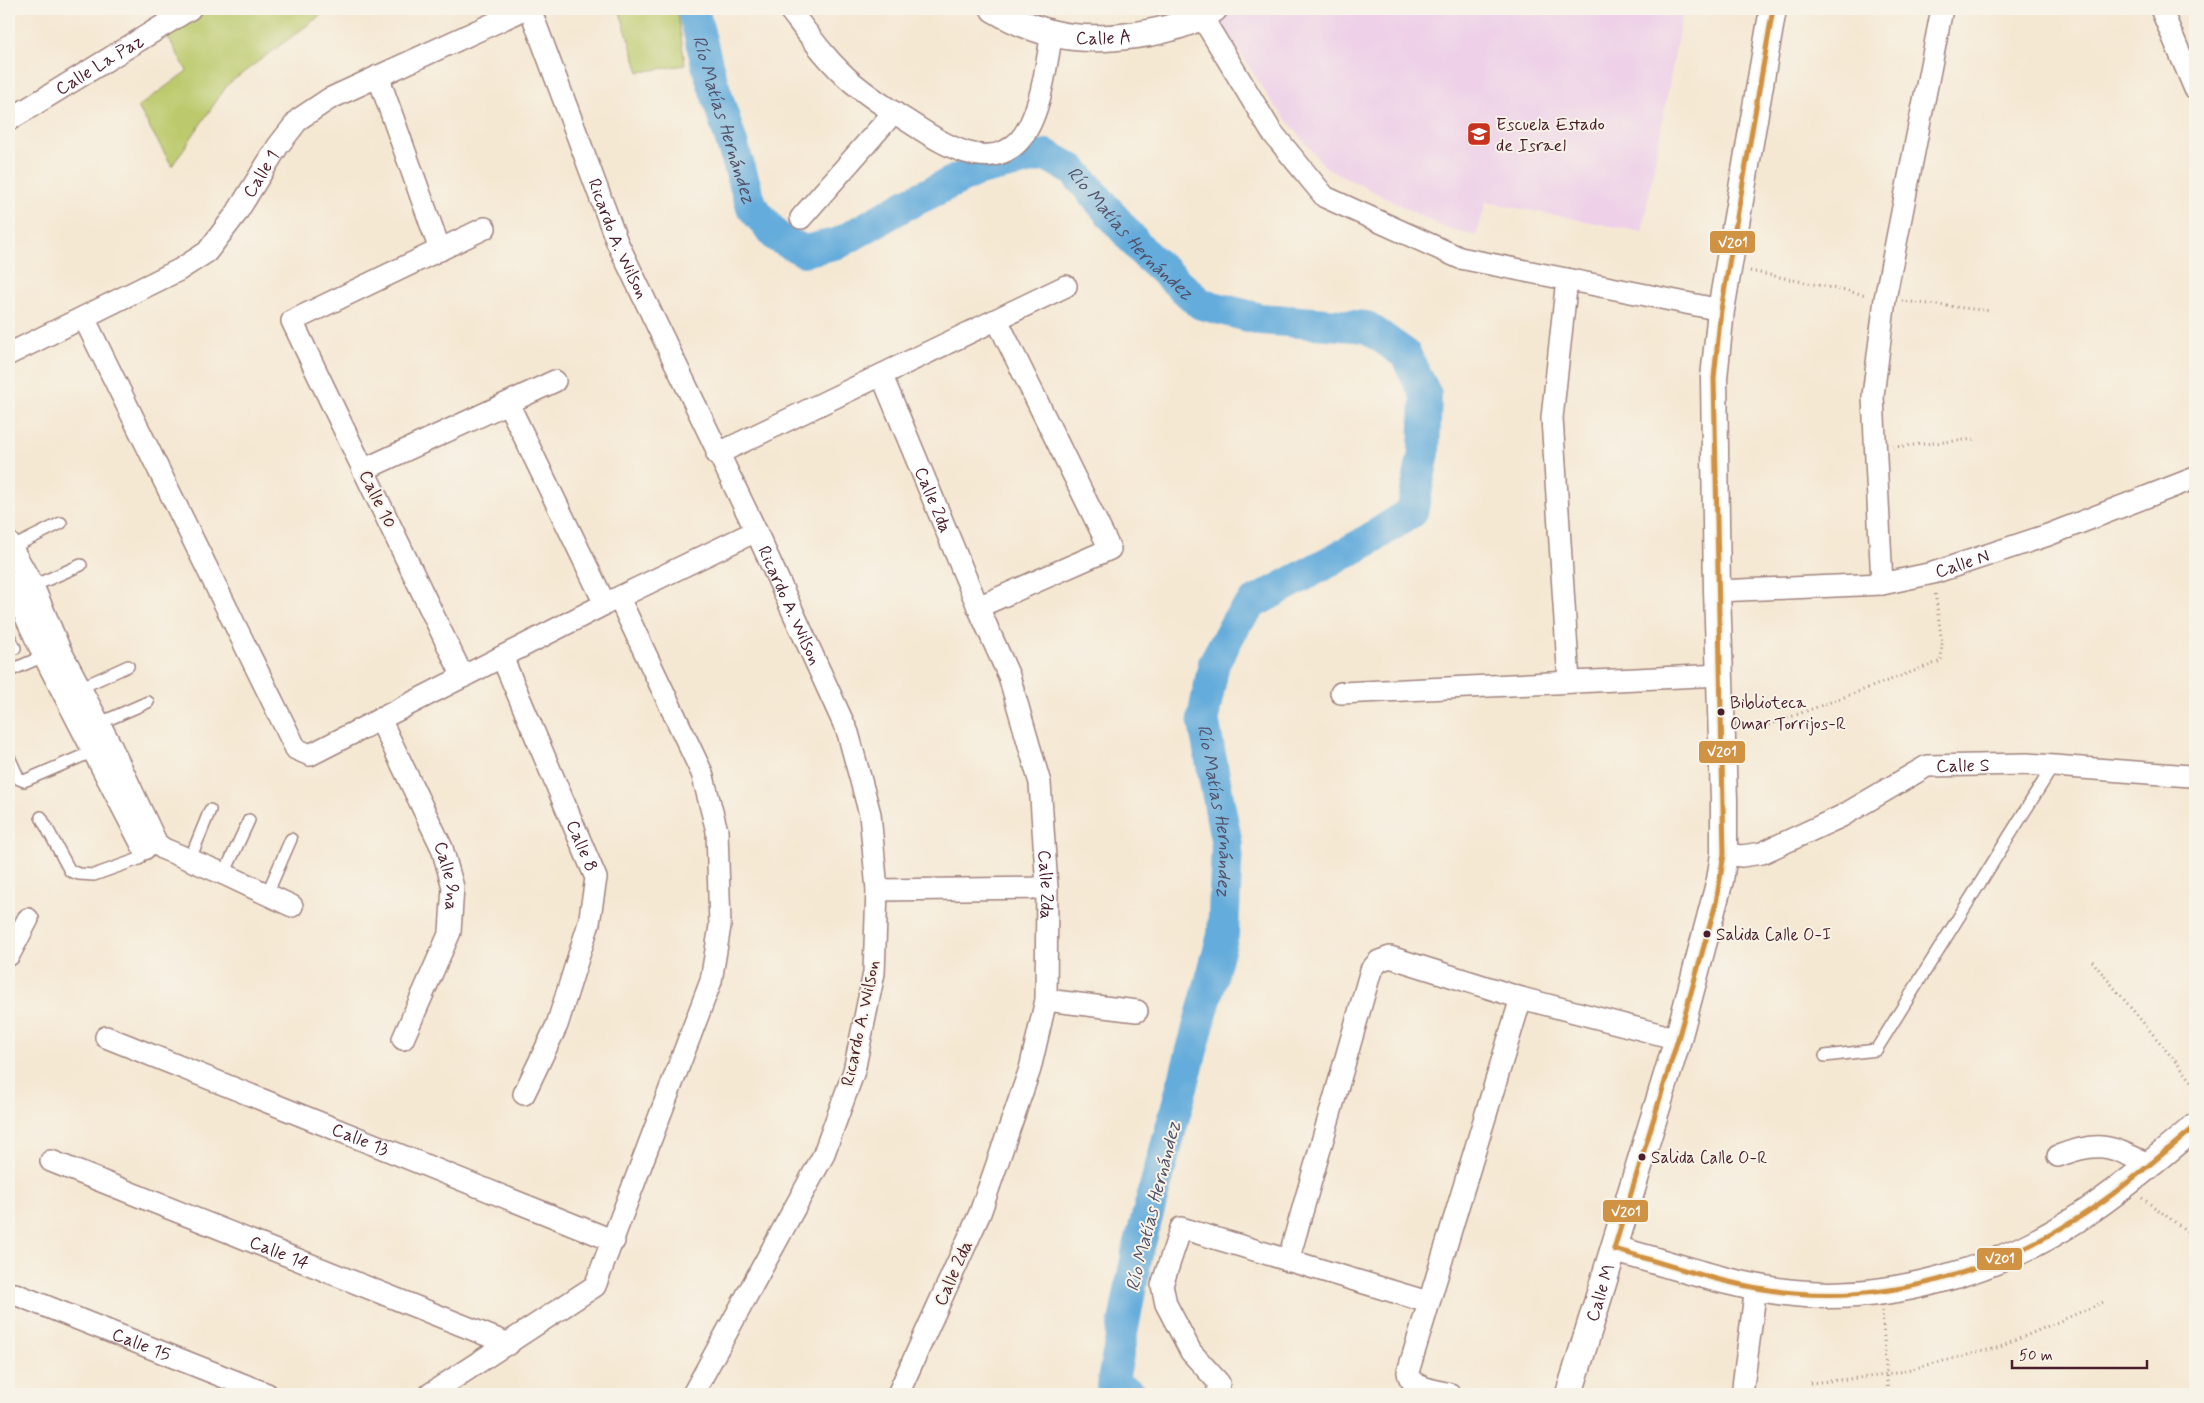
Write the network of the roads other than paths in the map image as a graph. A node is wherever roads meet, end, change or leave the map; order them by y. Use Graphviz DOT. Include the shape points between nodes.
graph roads {
  1 [pos="190,9"];
  2 [pos="525,9"];
  3 [pos="530,9"];
  4 [pos="789,9"];
  5 [pos="994,9"];
  6 [pos="1773,9"];
  7 [pos="1942,9"];
  8 [pos="2161,9"];
  9 [pos="1208,13"];
  10 [pos="1052,33"];
  11 [pos="378,76"];
  12 [pos="2195,89"];
  13 [pos="894,112"];
  14 [pos="9,120"];
  15 [pos="801,218"];
  16 [pos="485,228"];
  17 [pos="440,250"];
  18 [pos="1567,279"];
  19 [pos="1066,286"];
  20 [pos="1721,310"];
  21 [pos="84,318"];
  22 [pos="997,320"];
  23 [pos="9,354"];
  24 [pos="882,376"];
  25 [pos="556,381"];
  26 [pos="508,403"];
  27 [pos="717,454"];
  28 [pos="364,470"];
  29 [pos="2195,478"];
  30 [pos="61,523"];
  31 [pos="756,531"];
  32 [pos="10,547"];
  33 [pos="81,565"];
  34 [pos="1882,584"];
  35 [pos="19,588"];
  36 [pos="1717,591"];
  37 [pos="612,601"];
  38 [pos="978,608"];
  39 [pos="9,636"];
  40 [pos="15,648"];
  41 [pos="52,653"];
  42 [pos="502,657"];
  43 [pos="128,666"];
  44 [pos="9,671"];
  45 [pos="1721,675"];
  46 [pos="463,677"];
  47 [pos="1569,682"];
  48 [pos="82,688"];
  49 [pos="1341,693"];
  50 [pos="148,702"];
  51 [pos="380,719"];
  52 [pos="100,723"];
  53 [pos="94,751"];
  54 [pos="9,757"];
  55 [pos="2053,766"];
  56 [pos="2195,775"];
  57 [pos="210,810"];
  58 [pos="41,817"];
  59 [pos="249,820"];
  60 [pos="290,839"];
  61 [pos="151,847"];
  62 [pos="1724,854"];
  63 [pos="190,859"];
  64 [pos="224,874"];
  65 [pos="1047,888"];
  66 [pos="877,890"];
  67 [pos="268,894"];
  68 [pos="292,906"];
  69 [pos="28,919"];
  70 [pos="9,955"];
  71 [pos="1520,998"];
  72 [pos="1046,1000"];
  73 [pos="1137,1011"];
  74 [pos="106,1037"];
  75 [pos="403,1039"];
  76 [pos="1678,1040"];
  77 [pos="1825,1056"];
  78 [pos="524,1094"];
  79 [pos="2195,1127"];
  80 [pos="2058,1156"];
  81 [pos="51,1161"];
  82 [pos="2150,1165"];
  83 [pos="614,1241"];
  84 [pos="1614,1249"];
  85 [pos="1288,1261"];
  86 [pos="1756,1287"];
  87 [pos="15,1294"];
  88 [pos="1428,1302"];
  89 [pos="509,1344"];
  90 [pos="267,1394"];
  91 [pos="430,1394"];
  92 [pos="693,1394"];
  93 [pos="898,1394"];
  94 [pos="1217,1394"];
  95 [pos="1450,1394"];
  96 [pos="1569,1394"];
  97 [pos="1742,1394"];
  1 -- 14 [label="street, Calle La Paz"];
  2 -- 11 [label="street, Calle 1"];
  3 -- 27 [label="street, Ricardo A. Wilson" via="617,242"];
  4 -- 13 [label="street" via="818,47 852,82"];
  5 -- 10 [label="street, Calle A"];
  6 -- 20 [label="street, Calle M"];
  7 -- 34 [label="street" via="1885,299 1873,396"];
  8 -- 12 [label="street"];
  9 -- 10 [label="street, Calle A" via="1180,26 1152,33 1091,37"];
  9 -- 18 [label="street" via="1271,131 1326,197 1460,258"];
  10 -- 13 [label="street" via="1038,102 1025,132 1012,146 986,155 963,152 942,143"];
  11 -- 17 [label="street"];
  11 -- 21 [label="street, Calle 1" via="329,99 299,119 207,252 179,270"];
  13 -- 15 [label="street"];
  16 -- 17 [label="street"];
  17 -- 28 [label="street, Calle 10" via="292,321"];
  18 -- 20 [label="street"];
  18 -- 47 [label="street" via="1552,418"];
  19 -- 22 [label="street"];
  20 -- 36 [label="street, Calle M" via="1714,378"];
  21 -- 23 [label="street, Calle 1"];
  21 -- 51 [label="street" via="296,749 310,755"];
  22 -- 24 [label="street"];
  22 -- 38 [label="street" via="1110,549"];
  24 -- 27 [label="street"];
  24 -- 38 [label="street, Calle 2da"];
  25 -- 26 [label="street"];
  26 -- 28 [label="street"];
  26 -- 37 [label="street"];
  27 -- 31 [label="street, Ricardo A. Wilson"];
  28 -- 46 [label="street, Calle 10"];
  29 -- 34 [label="street, Calle N" via="2048,535 1933,573"];
  30 -- 32 [label="lane"];
  31 -- 37 [label="street"];
  31 -- 66 [label="street, Ricardo A. Wilson" via="848,733 870,814"];
  32 -- 35 [label="street"];
  33 -- 35 [label="lane"];
  34 -- 36 [label="street, Calle N"];
  35 -- 41 [label="street"];
  36 -- 45 [label="street, Calle M"];
  37 -- 42 [label="street"];
  37 -- 83 [label="street" via="702,773 717,830 720,926 711,982"];
  38 -- 65 [label="street, Calle 2da" via="1009,676 1040,784"];
  39 -- 40 [label="lane"];
  41 -- 44 [label="lane"];
  41 -- 48 [label="street"];
  41 -- 53 [label="street"];
  42 -- 46 [label="street"];
  42 -- 78 [label="street, Calle 8" via="596,878 589,923 557,1025"];
  43 -- 48 [label="lane"];
  45 -- 47 [label="street"];
  45 -- 62 [label="street, Calle M"];
  46 -- 51 [label="street"];
  47 -- 49 [label="street"];
  48 -- 52 [label="street"];
  50 -- 52 [label="lane"];
  51 -- 75 [label="street, Calle 9na" via="442,848 453,887 450,932"];
  52 -- 61 [label="street"];
  53 -- 54 [label="lane" via="24,781 19,779"];
  53 -- 61 [label="street"];
  55 -- 56 [label="street, Calle S"];
  55 -- 62 [label="street, Calle S" via="1927,766 1842,816 1762,853"];
  55 -- 77 [label="lane" via="1876,1050"];
  57 -- 63 [label="lane"];
  58 -- 61 [label="lane" via="70,871 79,874 94,875 139,859"];
  59 -- 64 [label="lane"];
  60 -- 67 [label="lane"];
  61 -- 63 [label="street"];
  62 -- 76 [label="street, Calle M" via="1716,903"];
  63 -- 64 [label="street"];
  64 -- 67 [label="street"];
  65 -- 66 [label="street"];
  65 -- 72 [label="street, Calle 2da"];
  66 -- 92 [label="street, Ricardo A. Wilson" via="874,973 854,1071 823,1156"];
  67 -- 68 [label="street"];
  69 -- 70 [label="street"];
  71 -- 76 [label="street"];
  71 -- 85 [label="street" via="1390,957 1379,961 1371,970"];
  71 -- 88 [label="street"];
  72 -- 73 [label="street"];
  72 -- 93 [label="street, Calle 2da" via="1030,1069 980,1213"];
  74 -- 83 [label="street, Calle 13"];
  76 -- 84 [label="street, Calle M"];
  79 -- 82 [label="street"];
  80 -- 82 [label="street" via="2084,1146 2114,1147"];
  81 -- 89 [label="street, Calle 14"];
  82 -- 86 [label="street" via="2076,1220 2027,1248 1961,1274 1880,1293 1795,1294"];
  83 -- 89 [label="street" via="595,1286"];
  84 -- 86 [label="street"];
  84 -- 96 [label="street, Calle M"];
  85 -- 88 [label="street"];
  85 -- 94 [label="street" via="1181,1228 1162,1285 1166,1304 1191,1352 1219,1383"];
  86 -- 97 [label="street"];
  87 -- 90 [label="street, Calle 15"];
  88 -- 95 [label="street" via="1408,1372 1409,1379 1413,1384"];
  89 -- 91 [label="street"];
}
